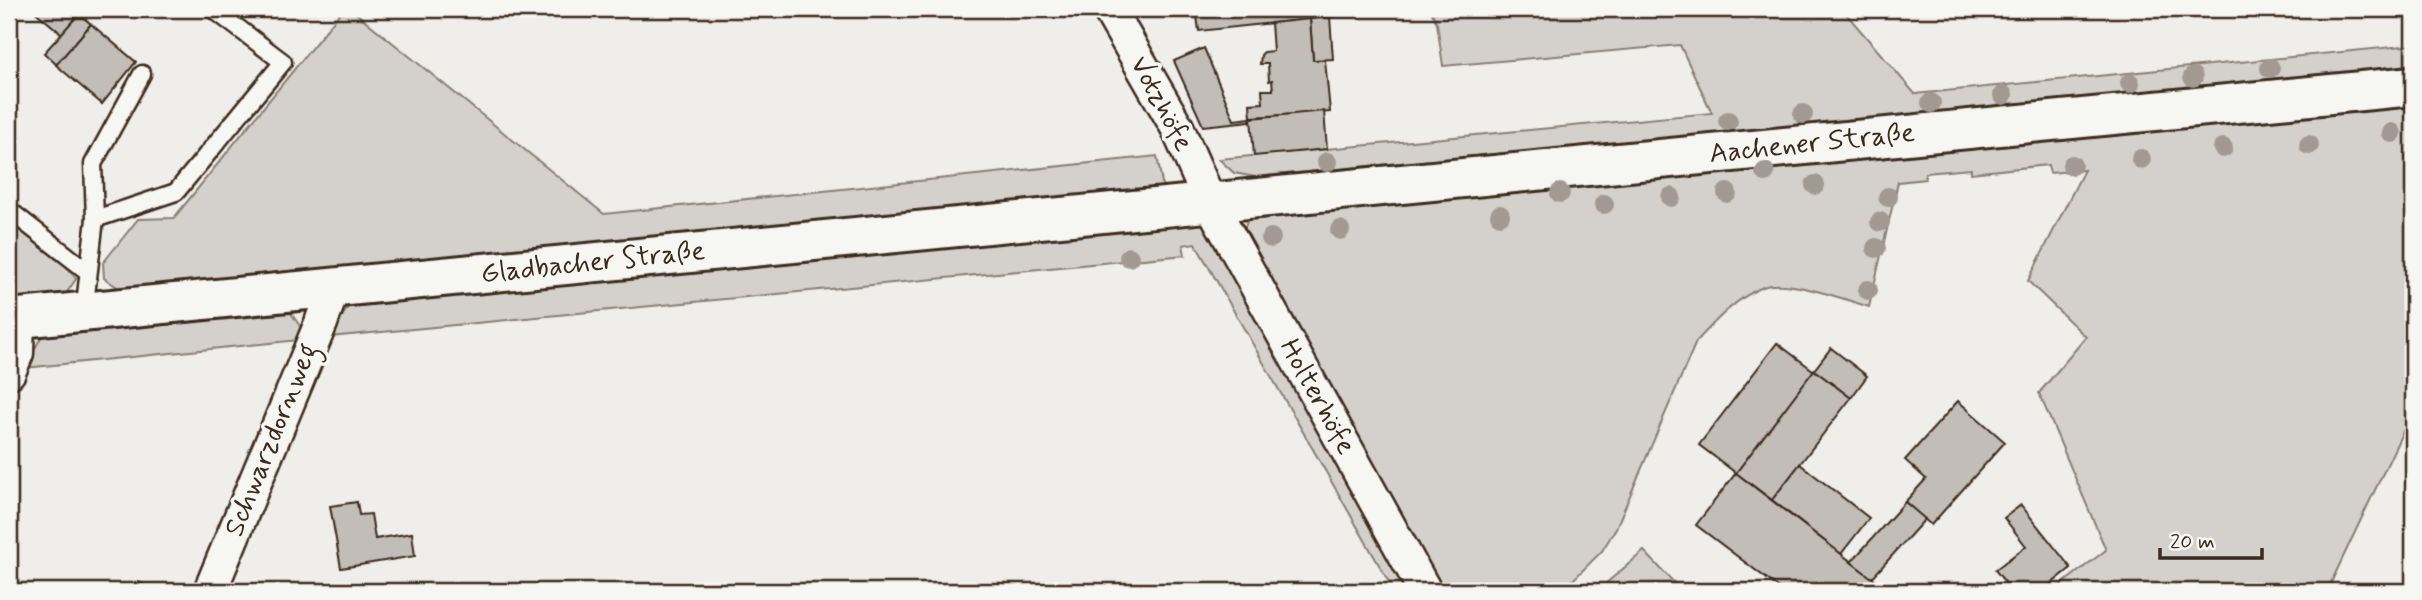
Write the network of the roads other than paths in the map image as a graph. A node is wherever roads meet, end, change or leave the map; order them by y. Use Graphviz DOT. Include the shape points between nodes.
graph roads {
  1 [pos="214,9"];
  2 [pos="1109,9"];
  3 [pos="142,74"];
  4 [pos="2413,86"];
  5 [pos="1194,204"];
  6 [pos="9,210"];
  7 [pos="95,219"];
  8 [pos="87,271"];
  9 [pos="333,288"];
  10 [pos="84,312"];
  11 [pos="13,319"];
  12 [pos="9,372"];
  13 [pos="210,591"];
  14 [pos="1425,591"];
  1 -- 7 [label="lane" via="283,62 176,192"];
  2 -- 5 [label="street, Votzhöfe" via="1177,127"];
  3 -- 7 [label="lane" via="93,164"];
  4 -- 5 [label="street, Aachener Straße"];
  5 -- 9 [label="street, Gladbacher Straße"];
  5 -- 14 [label="street, Holterhöfe"];
  6 -- 8 [label="lane"];
  7 -- 8 [label="lane"];
  8 -- 10 [label="lane"];
  9 -- 10 [label="street, Gladbacher Straße"];
  9 -- 13 [label="street, Schwarzdornweg"];
  10 -- 11 [label="street, Gladbacher Straße"];
  11 -- 12 [label="street" via="17,353"];
}
